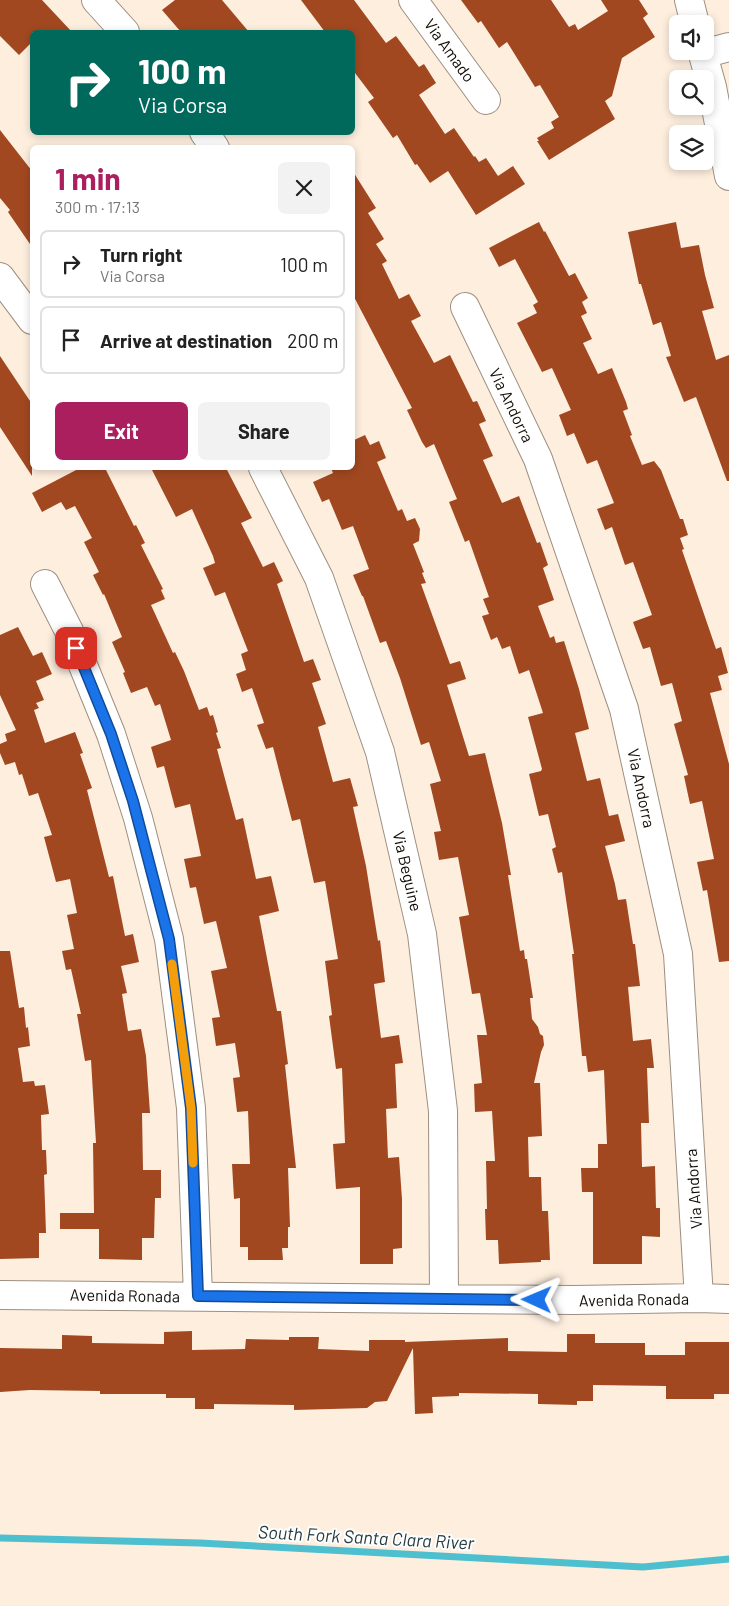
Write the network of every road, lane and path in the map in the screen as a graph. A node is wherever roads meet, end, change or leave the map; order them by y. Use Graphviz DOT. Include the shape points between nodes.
graph roads {
  1 [pos="96,0"];
  2 [pos="413,0"];
  3 [pos="689,0"];
  4 [pos="693,15"];
  5 [pos="123,30"];
  6 [pos="729,47"];
  7 [pos="714,50"];
  8 [pos="707,60"];
  9 [pos="721,85"];
  10 [pos="486,100"];
  11 [pos="729,176"];
  12 [pos="0,277"];
  13 [pos="465,307"];
  14 [pos="30,317"];
  15 [pos="264,470"];
  16 [pos="45,584"];
  17 [pos="0,1295"];
  18 [pos="198,1296"];
  19 [pos="700,1298"];
  20 [pos="444,1299"];
  21 [pos="729,1299"];
  1 -- 5 [label="street"];
  2 -- 10 [label="street, Via Amado"];
  3 -- 4 [label="street"];
  6 -- 7 [label="street"];
  8 -- 9 [label="street"];
  9 -- 11 [label="street"];
  12 -- 14 [label="street"];
  13 -- 19 [label="street, Via Andorra" via="538,459 624,709 678,954"];
  15 -- 20 [label="street, Via Beguine" via="319,578 380,752 422,934 443,1111"];
  16 -- 18 [label="street" via="69,632 111,734 138,818 169,939 191,1108"];
  17 -- 18 [label="street, Avenida Ronada"];
  18 -- 20 [label="street, Avenida Ronada"];
  19 -- 20 [label="street, Avenida Ronada"];
  19 -- 21 [label="street, Avenida Ronada"];
}
